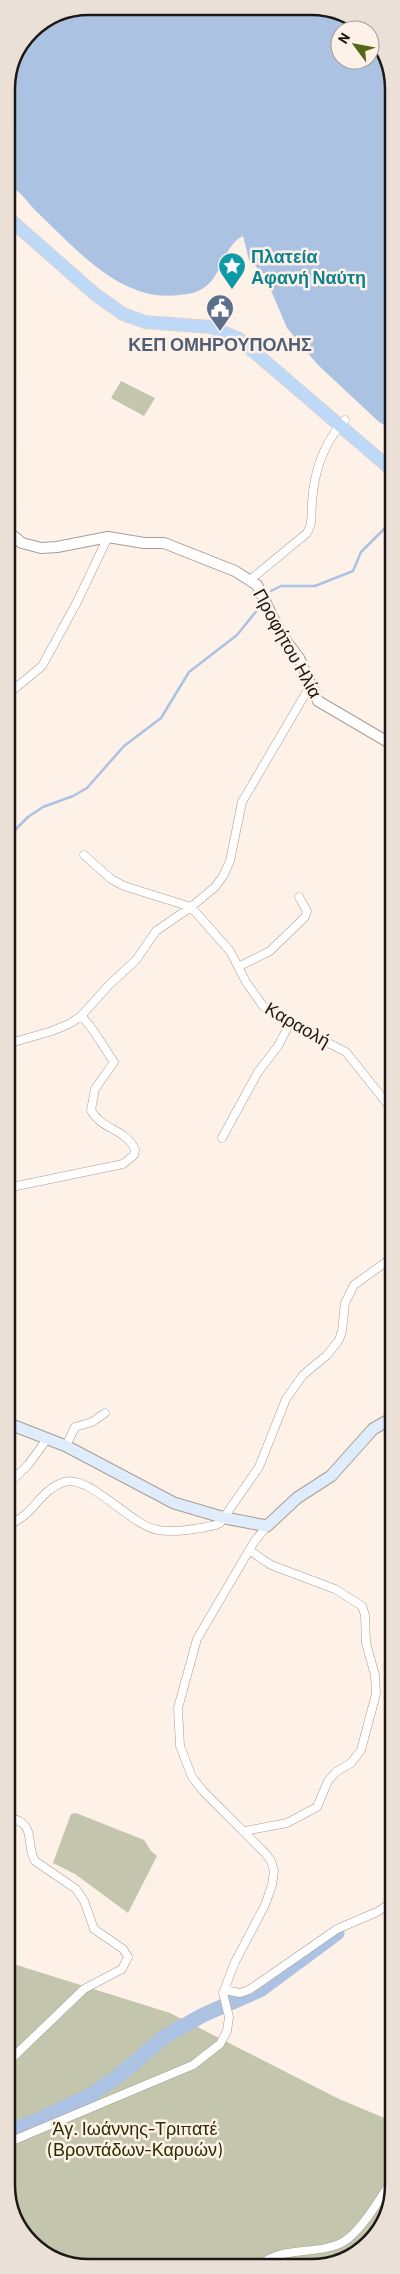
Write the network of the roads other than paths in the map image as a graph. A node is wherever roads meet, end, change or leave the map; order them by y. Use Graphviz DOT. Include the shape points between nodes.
graph roads {
  1 [pos="15,216"];
  2 [pos="15,224"];
  3 [pos="343,422"];
  4 [pos="385,456"];
  5 [pos="385,463"];
  6 [pos="108,537"];
  7 [pos="15,538"];
  8 [pos="250,580"];
  9 [pos="310,686"];
  10 [pos="15,688"];
  11 [pos="385,740"];
  12 [pos="84,855"];
  13 [pos="299,897"];
  14 [pos="191,907"];
  15 [pos="238,967"];
  16 [pos="81,1016"];
  17 [pos="290,1023"];
  18 [pos="15,1042"];
  19 [pos="385,1101"];
  20 [pos="222,1138"];
  21 [pos="15,1186"];
  22 [pos="385,1263"];
  23 [pos="105,1413"];
  24 [pos="385,1423"];
  25 [pos="15,1426"];
  26 [pos="47,1439"];
  27 [pos="66,1446"];
  28 [pos="15,1477"];
  29 [pos="224,1518"];
  30 [pos="15,1522"];
  31 [pos="267,1526"];
  32 [pos="249,1550"];
  33 [pos="15,1820"];
  34 [pos="245,1831"];
  35 [pos="385,1907"];
  36 [pos="224,1994"];
  37 [pos="15,2055"];
  38 [pos="15,2140"];
  39 [pos="385,2191"];
  40 [pos="271,2259"];
  1 -- 3 [label="main road" via="121,306 146,316 212,321 236,330"];
  2 -- 3 [label="main road" via="112,307 138,320 211,328 234,336"];
  3 -- 4 [label="main road"];
  3 -- 5 [label="main road"];
  3 -- 8 [label="street" via="333,434 318,465 307,533"];
  6 -- 7 [label="street, Προφήτου Ηλία" via="41,548"];
  6 -- 8 [label="street, Προφήτου Ηλία" via="170,544"];
  6 -- 10 [label="street" via="78,602 42,666"];
  8 -- 9 [label="street, Προφήτου Ηλία" via="257,585 281,634 299,658"];
  9 -- 11 [label="street, Προφήτου Ηλία" via="325,706"];
  9 -- 14 [label="street" via="242,802 227,870 214,887"];
  12 -- 14 [label="street" via="124,886"];
  13 -- 15 [label="street" via="307,911 305,917 270,951"];
  14 -- 15 [label="street, Καραολή" via="230,951"];
  14 -- 16 [label="street" via="153,934 136,960"];
  15 -- 17 [label="street, Καραολή" via="260,1002"];
  16 -- 18 [label="street" via="52,1031"];
  16 -- 21 [label="street" via="92,1027 114,1062 95,1089 91,1110 102,1123 127,1137 135,1153 124,1164"];
  17 -- 19 [label="street, Καραολή" via="346,1052"];
  17 -- 20 [label="street" via="278,1046 258,1072"];
  22 -- 29 [label="street" via="354,1285 345,1303 339,1340 303,1375 286,1399 259,1467"];
  23 -- 27 [label="street" via="92,1422 75,1427"];
  24 -- 31 [label="main road" via="366,1436 331,1476 297,1498"];
  25 -- 26 [label="main road"];
  26 -- 27 [label="main road"];
  26 -- 28 [label="street"];
  27 -- 29 [label="main road" via="174,1503"];
  29 -- 30 [label="street" via="216,1525 201,1528 158,1530 85,1486 68,1482 44,1493"];
  29 -- 31 [label="main road"];
  31 -- 32 [label="street"];
  32 -- 34 [label="street" via="197,1639 178,1715 180,1746 192,1776"];
  32 -- 34 [label="street" via="271,1565 335,1589 362,1606 376,1694 361,1750 351,1763 328,1781 317,1807 287,1823"];
  33 -- 37 [label="street" via="24,1823 30,1832 35,1861 73,1886 84,1900 94,1929 123,1949 128,1957 122,1969 84,1989"];
  34 -- 36 [label="street" via="271,1861 274,1879 262,1913 235,1962"];
  35 -- 36 [label="street" via="337,1929 249,1990"];
  36 -- 38 [label="street" via="229,2024 220,2044 193,2065"];
  39 -- 40 [label="street" via="345,2241"];
}
